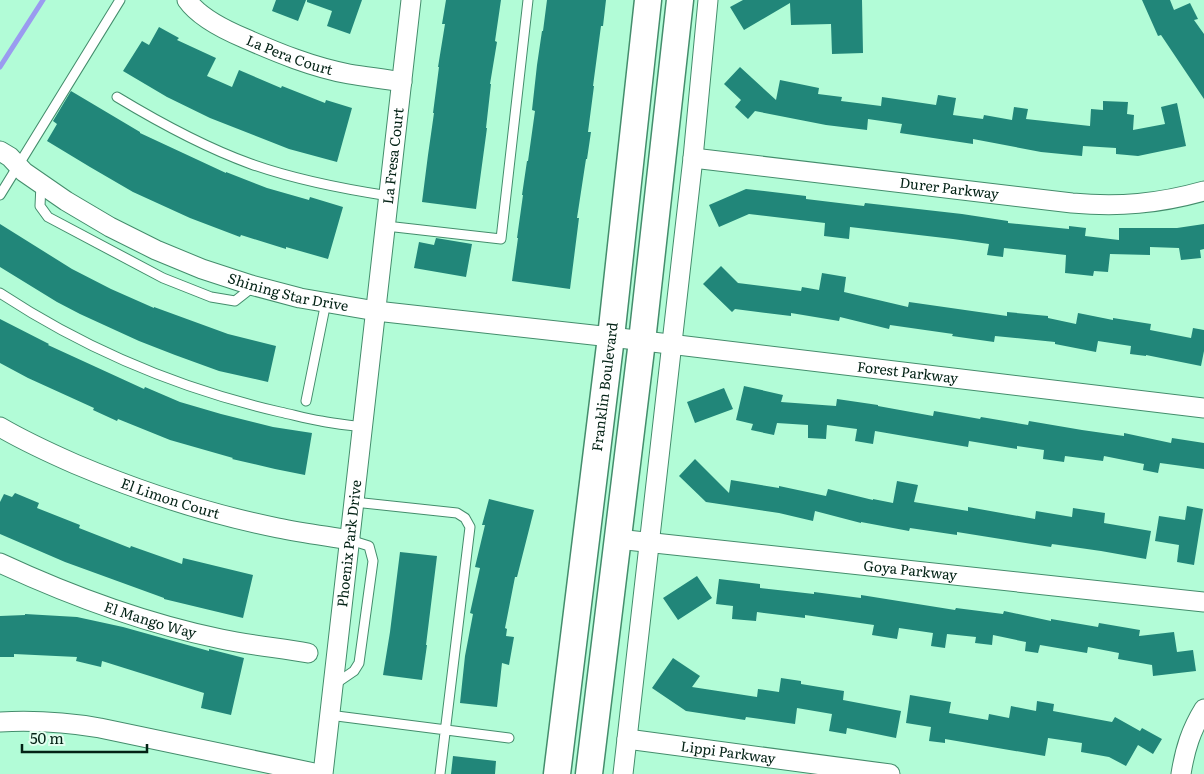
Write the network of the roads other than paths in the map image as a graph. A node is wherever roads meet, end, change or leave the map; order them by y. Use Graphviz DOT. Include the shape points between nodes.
graph roads {
  1 [pos="120,0"];
  2 [pos="187,0"];
  3 [pos="412,0"];
  4 [pos="528,0"];
  5 [pos="648,0"];
  6 [pos="680,0"];
  7 [pos="708,0"];
  8 [pos="402,82"];
  9 [pos="117,98"];
  10 [pos="9,158"];
  11 [pos="693,158"];
  12 [pos="1204,191"];
  13 [pos="0,195"];
  14 [pos="389,196"];
  15 [pos="386,226"];
  16 [pos="0,293"];
  17 [pos="326,302"];
  18 [pos="376,311"];
  19 [pos="611,337"];
  20 [pos="642,341"];
  21 [pos="672,345"];
  22 [pos="306,401"];
  23 [pos="1204,408"];
  24 [pos="0,427"];
  25 [pos="362,428"];
  26 [pos="354,502"];
  27 [pos="617,539"];
  28 [pos="350,540"];
  29 [pos="650,542"];
  30 [pos="0,563"];
  31 [pos="1204,602"];
  32 [pos="308,653"];
  33 [pos="333,685"];
  34 [pos="1204,708"];
  35 [pos="329,715"];
  36 [pos="0,722"];
  37 [pos="446,730"];
  38 [pos="509,738"];
  39 [pos="627,739"];
  40 [pos="321,774"];
  41 [pos="440,774"];
  42 [pos="557,774"];
  43 [pos="589,774"];
  44 [pos="622,774"];
  45 [pos="890,774"];
  46 [pos="1181,774"];
  1 -- 10 [label="lane" via="88,50"];
  2 -- 8 [label="street, La Pera Court" via="212,22 271,50 349,74"];
  3 -- 8 [label="street, La Fresa Court"];
  4 -- 15 [label="lane" via="502,239"];
  5 -- 19 [label="main road, Franklin Boulevard"];
  6 -- 20 [label="main road"];
  7 -- 11 [label="street"];
  8 -- 14 [label="street, La Fresa Court"];
  9 -- 14 [label="lane" via="202,144 252,164 335,187"];
  10 -- 13 [label="lane"];
  10 -- 17 [label="street, Shining Star Drive" via="66,201 156,250 254,286"];
  11 -- 12 [label="street, Durer Parkway" via="1094,205 1140,204"];
  11 -- 21 [label="street"];
  14 -- 15 [label="street, La Fresa Court"];
  15 -- 18 [label="street, La Fresa Court"];
  16 -- 25 [label="lane" via="65,332 167,378 258,407"];
  17 -- 18 [label="street, Shining Star Drive"];
  17 -- 22 [label="lane"];
  18 -- 19 [label="street, Shining Star Drive"];
  18 -- 25 [label="street, Phoenix Park Drive"];
  19 -- 20 [label="street, Forest Parkway"];
  19 -- 42 [label="main road, Franklin Boulevard"];
  20 -- 21 [label="street, Forest Parkway"];
  20 -- 27 [label="main road"];
  21 -- 23 [label="street, Forest Parkway"];
  21 -- 29 [label="street"];
  24 -- 28 [label="street, El Limon Court" via="50,453 145,492 210,512"];
  25 -- 26 [label="street, Phoenix Park Drive"];
  26 -- 28 [label="street, Phoenix Park Drive"];
  26 -- 37 [label="lane" via="457,513 470,527"];
  27 -- 29 [label="street, Goya Parkway"];
  27 -- 43 [label="main road"];
  28 -- 33 [label="street, Phoenix Park Drive"];
  28 -- 33 [label="lane" via="369,546 373,561 359,664"];
  29 -- 31 [label="street, Goya Parkway"];
  29 -- 39 [label="street"];
  30 -- 32 [label="street, El Mango Way" via="123,613 222,639"];
  33 -- 35 [label="street, Phoenix Park Drive"];
  34 -- 46 [label="street" via="1188,742"];
  35 -- 37 [label="lane"];
  35 -- 40 [label="street, Phoenix Park Drive"];
  36 -- 40 [label="street" via="27,720 77,724"];
  37 -- 38 [label="lane"];
  37 -- 41 [label="lane"];
  39 -- 44 [label="street"];
  39 -- 45 [label="street, Lippi Parkway"];
}
